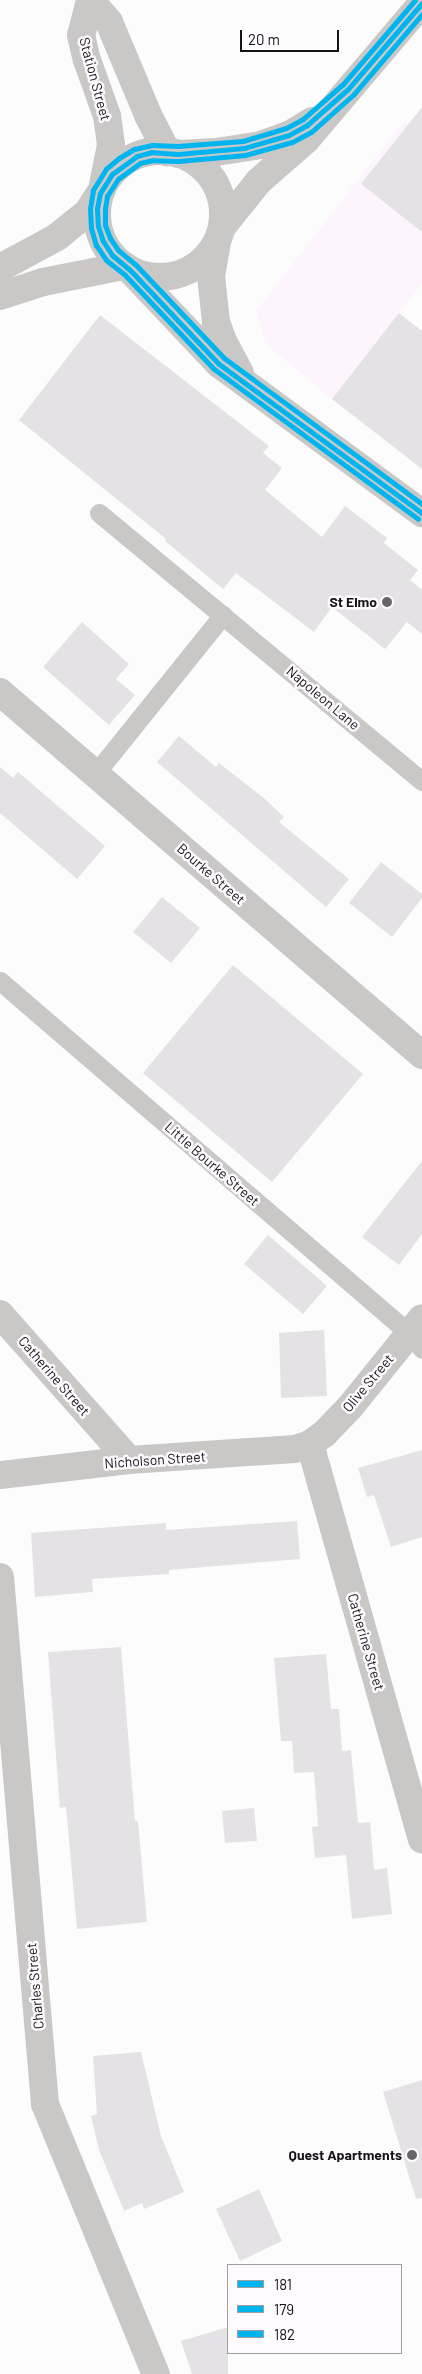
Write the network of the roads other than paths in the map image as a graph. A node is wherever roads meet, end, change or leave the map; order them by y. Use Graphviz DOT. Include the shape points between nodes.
graph roads {
  1 [pos="90,0"];
  2 [pos="422,4"];
  3 [pos="348,89"];
  4 [pos="172,153"];
  5 [pos="102,190"];
  6 [pos="220,231"];
  7 [pos="0,268"];
  8 [pos="127,268"];
  9 [pos="0,296"];
  10 [pos="258,392"];
  11 [pos="100,513"];
  12 [pos="422,513"];
  13 [pos="223,615"];
  14 [pos="0,692"];
  15 [pos="95,774"];
  16 [pos="422,781"];
  17 [pos="0,981"];
  18 [pos="422,1055"];
  19 [pos="0,1314"];
  20 [pos="418,1334"];
  21 [pos="310,1444"];
  22 [pos="129,1460"];
  23 [pos="0,1474"];
  24 [pos="0,1577"];
  25 [pos="422,1839"];
  26 [pos="156,2374"];
  1 -- 4 [label="street, Station Street" via="109,22 148,115"];
  1 -- 5 [label="street, Station Street" via="81,35 111,145"];
  2 -- 3 [label="street"];
  3 -- 4 [label="street" via="307,125 289,135 244,148"];
  3 -- 6 [label="street" via="306,140 247,193"];
  4 -- 5 [label="street" via="152,152 137,156 123,164"];
  4 -- 6 [label="street" via="194,162 208,174 218,190 222,208"];
  5 -- 7 [label="street" via="87,213 57,237"];
  5 -- 8 [label="street" via="97,209 103,242"];
  6 -- 8 [label="street" via="212,250 201,261 175,275 144,275"];
  6 -- 10 [label="street" via="211,276 216,322 232,360"];
  8 -- 9 [label="street" via="43,282"];
  8 -- 10 [label="street" via="201,348"];
  10 -- 12 [label="street"];
  11 -- 13 [label="lane, Napoleon Lane"];
  13 -- 15 [label="lane"];
  13 -- 16 [label="lane, Napoleon Lane"];
  14 -- 15 [label="street, Bourke Street"];
  15 -- 18 [label="street, Bourke Street"];
  17 -- 20 [label="lane, Little Bourke Street"];
  19 -- 22 [label="street, Catherine Street"];
  20 -- 21 [label="street, Olive Street" via="324,1434"];
  21 -- 22 [label="street, Nicholson Street" via="280,1452"];
  21 -- 25 [label="street, Catherine Street"];
  22 -- 23 [label="street, Nicholson Street"];
  24 -- 26 [label="street, Charles Street" via="45,2104"];
}
